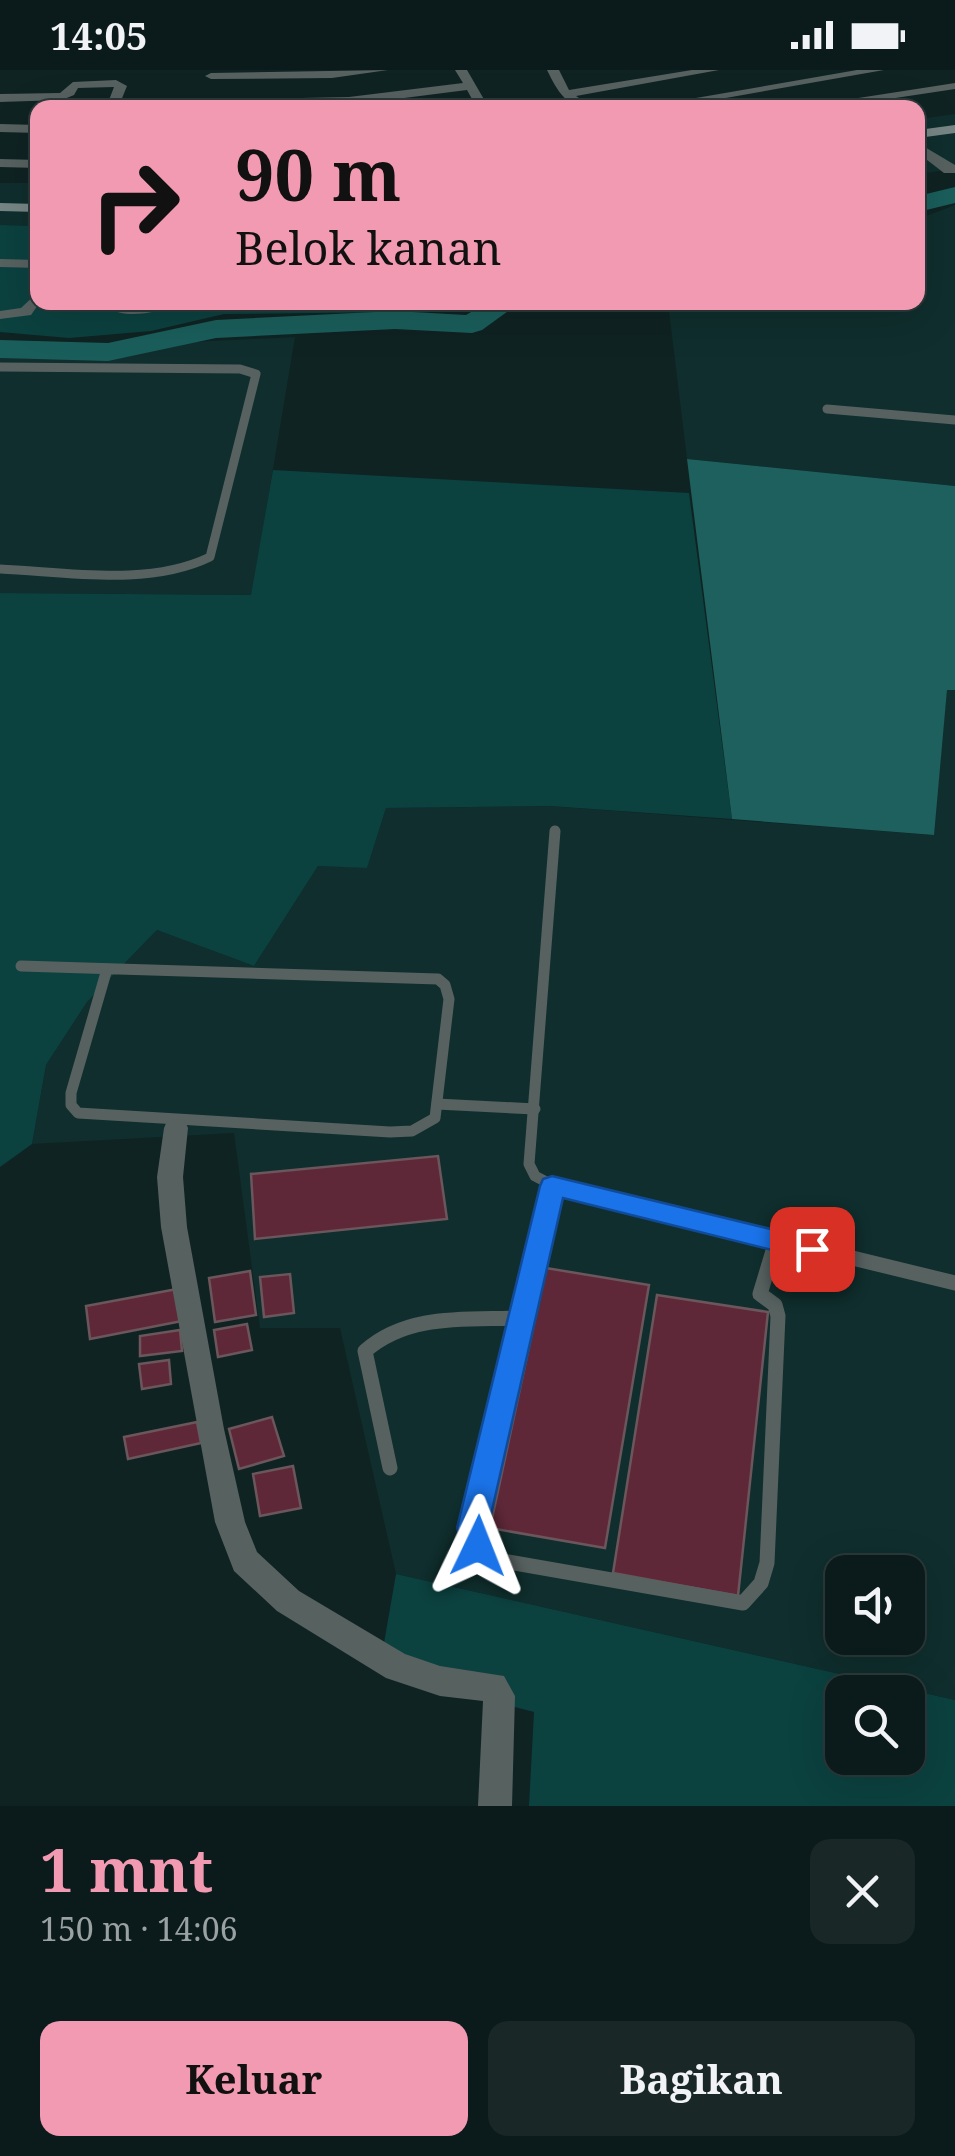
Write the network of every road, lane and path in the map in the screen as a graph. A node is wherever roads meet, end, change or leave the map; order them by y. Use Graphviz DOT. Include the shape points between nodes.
graph roads {
  1 [pos="382,70"];
  2 [pos="461,70"];
  3 [pos="553,70"];
  4 [pos="713,70"];
  5 [pos="799,70"];
  6 [pos="878,70"];
  7 [pos="213,73"];
  8 [pos="812,78"];
  9 [pos="469,86"];
  10 [pos="955,86"];
  11 [pos="565,94"];
  12 [pos="0,98"];
  13 [pos="115,100"];
  14 [pos="204,100"];
  15 [pos="358,100"];
  16 [pos="479,100"];
  17 [pos="574,100"];
  18 [pos="689,100"];
  19 [pos="846,100"];
  20 [pos="955,117"];
  21 [pos="925,119"];
  22 [pos="0,128"];
  23 [pos="30,129"];
  24 [pos="955,129"];
  25 [pos="925,133"];
  26 [pos="925,151"];
  27 [pos="0,163"];
  28 [pos="30,164"];
  29 [pos="952,169"];
  30 [pos="933,172"];
  31 [pos="0,207"];
  32 [pos="30,208"];
  33 [pos="0,220"];
  34 [pos="30,220"];
  35 [pos="0,263"];
  36 [pos="30,264"];
  37 [pos="30,307"];
  38 [pos="0,315"];
  39 [pos="0,367"];
  40 [pos="827,409"];
  41 [pos="955,420"];
  42 [pos="0,570"];
  43 [pos="555,830"];
  44 [pos="20,966"];
  45 [pos="107,969"];
  46 [pos="438,1104"];
  47 [pos="535,1110"];
  48 [pos="176,1128"];
  49 [pos="552,1186"];
  50 [pos="776,1241"];
  51 [pos="955,1283"];
  52 [pos="519,1318"];
  53 [pos="390,1468"];
  54 [pos="495,1806"];
  1 -- 7 [label="street"];
  2 -- 9 [label="street"];
  3 -- 11 [label="street"];
  4 -- 11 [label="street"];
  5 -- 8 [label="street"];
  6 -- 8 [label="street"];
  7 -- 14 [label="street"];
  8 -- 18 [label="street"];
  8 -- 19 [label="street"];
  9 -- 15 [label="street"];
  9 -- 16 [label="street"];
  10 -- 19 [label="street"];
  11 -- 17 [label="street"];
  12 -- 13 [label="street" via="62,96 75,85 116,83 121,86"];
  20 -- 21 [label="main road"];
  22 -- 23 [label="street"];
  24 -- 25 [label="main road"];
  26 -- 29 [label="street"];
  27 -- 28 [label="street"];
  29 -- 30 [label="street"];
  31 -- 32 [label="main road"];
  33 -- 34 [label="main road"];
  35 -- 36 [label="street"];
  37 -- 38 [label="street"];
  39 -- 42 [label="lane" via="256,374 210,557 201,564 163,573"];
  40 -- 41 [label="lane"];
  43 -- 47 [label="lane"];
  44 -- 45 [label="lane"];
  45 -- 46 [label="lane" via="438,980 449,998"];
  45 -- 46 [label="lane" via="71,1093 70,1105 78,1112 390,1132 429,1124"];
  46 -- 47 [label="lane"];
  47 -- 49 [label="lane" via="529,1164"];
  48 -- 54 [label="street" via="170,1177 174,1227 210,1428 245,1561 288,1601 397,1668 494,1687"];
  49 -- 50 [label="lane"];
  49 -- 52 [label="lane"];
  50 -- 51 [label="lane"];
  50 -- 52 [label="lane" via="760,1294 778,1316 767,1562 762,1583 743,1603 496,1560 478,1546 472,1528"];
  52 -- 53 [label="lane" via="404,1326 378,1335 364,1350"];
}
